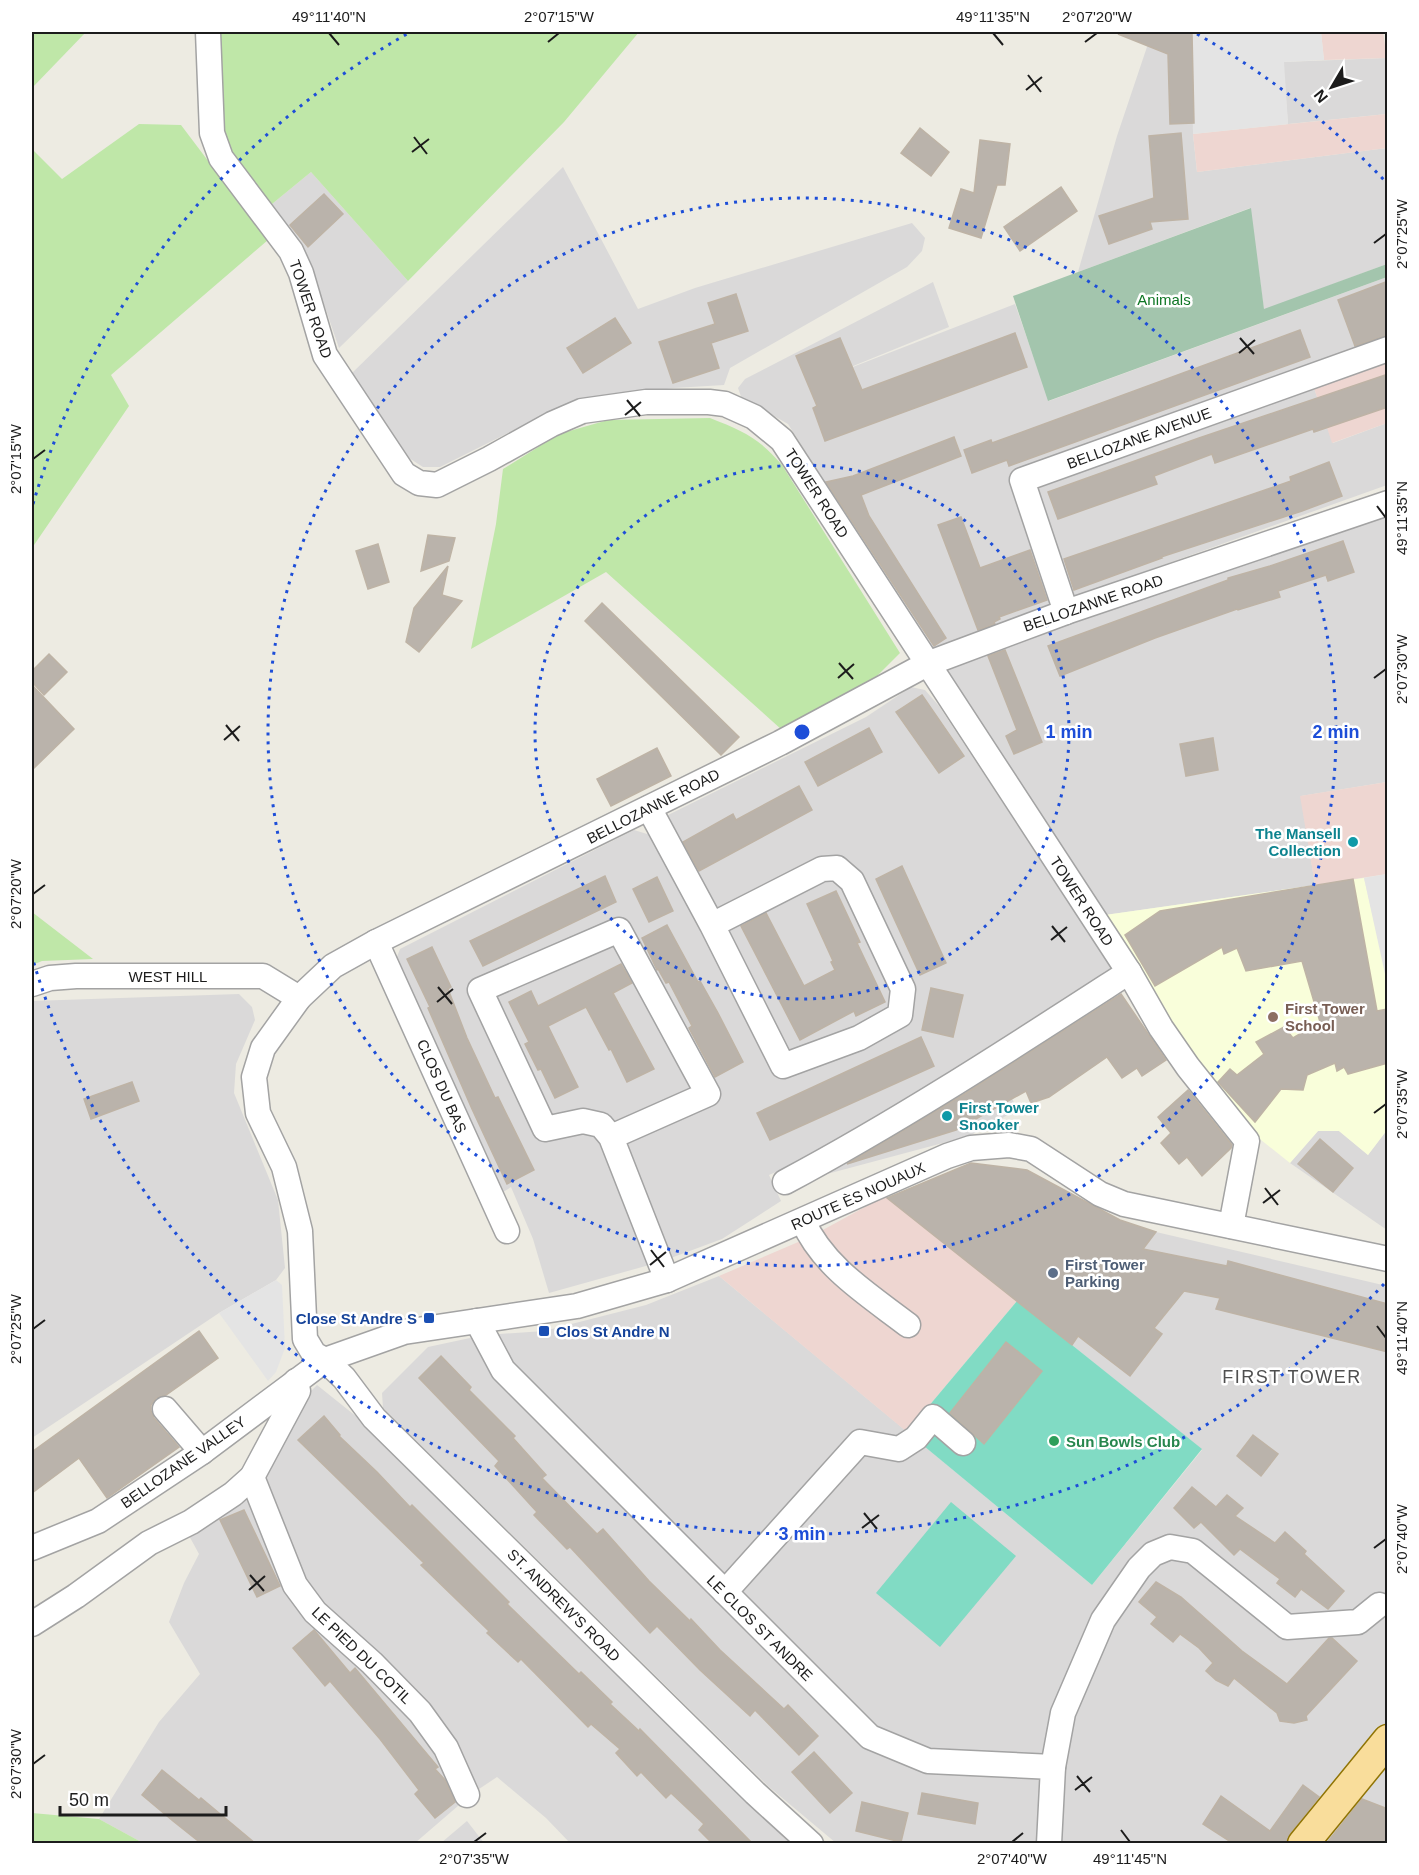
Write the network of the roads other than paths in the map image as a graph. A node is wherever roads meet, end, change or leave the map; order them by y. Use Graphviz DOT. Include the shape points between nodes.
graph roads {
  1 [pos="208,32"];
  2 [pos="1388,349"];
  3 [pos="1388,503"];
  4 [pos="1066,612"];
  5 [pos="927,664"];
  6 [pos="649,808"];
  7 [pos="712,925"];
  8 [pos="376,942"];
  9 [pos="1129,972"];
  10 [pos="32,984"];
  11 [pos="299,998"];
  12 [pos="611,1137"];
  13 [pos="785,1182"];
  14 [pos="803,1221"];
  15 [pos="1231,1226"];
  16 [pos="507,1231"];
  17 [pos="1388,1259"];
  18 [pos="667,1280"];
  19 [pos="477,1321"];
  20 [pos="908,1325"];
  21 [pos="325,1360"];
  22 [pos="296,1381"];
  23 [pos="165,1408"];
  24 [pos="963,1443"];
  25 [pos="202,1452"];
  26 [pos="252,1477"];
  27 [pos="32,1548"];
  28 [pos="725,1592"];
  29 [pos="1379,1605"];
  30 [pos="32,1624"];
  31 [pos="1388,1740"];
  32 [pos="1053,1767"];
  33 [pos="467,1796"];
  34 [pos="811,1844"];
  35 [pos="1049,1844"];
  36 [pos="1303,1844"];
  1 -- 5 [label="street, TOWER ROAD" via="212,133 221,158 291,251 325,354 404,474 418,483 437,485 582,411 646,402 724,404 754,417 782,440"];
  2 -- 4 [label="street, BELLOZANE AVENUE" via="1022,480"];
  3 -- 4 [label="street, BELLOZANNE ROAD"];
  4 -- 5 [label="street, BELLOZANNE ROAD"];
  5 -- 6 [label="street, BELLOZANNE ROAD"];
  5 -- 9 [label="street, TOWER ROAD"];
  6 -- 7 [label="street"];
  6 -- 8 [label="street, BELLOZANNE ROAD"];
  7 -- 7 [label="street" via="783,1066 859,1038 900,1015 903,989 852,881 837,868 822,870"];
  8 -- 11 [label="street, BELLOZANNE ROAD" via="333,966"];
  8 -- 16 [label="street, CLOS DU BAS"];
  9 -- 13 [label="street" via="876,1132"];
  9 -- 15 [label="street, TOWER ROAD" via="1188,1067 1247,1141"];
  10 -- 11 [label="street, WEST HILL" via="76,976 263,976"];
  11 -- 21 [label="street, BELLOZANNE ROAD" via="262,1048 254,1077 258,1113 284,1167 300,1231 305,1339 314,1354"];
  12 -- 12 [label="street" via="708,1094 619,930 480,990 545,1129 583,1121 601,1125"];
  12 -- 18 [label="street"];
  14 -- 15 [label="street, ROUTE ÈS NOUAUX" via="947,1156 971,1148 1009,1145 1031,1149 1100,1194 1124,1204"];
  14 -- 18 [label="street, ROUTE ÈS NOUAUX"];
  14 -- 20 [label="street" via="810,1237 836,1269"];
  15 -- 17 [label="street, ROUTE ÈS NOUAUX"];
  18 -- 19 [label="street, ROUTE ÈS NOUAUX" via="577,1306"];
  19 -- 21 [label="street, ROUTE ÈS NOUAUX" via="404,1332"];
  19 -- 28 [label="street, LE CLOS ST ANDRE" via="502,1370"];
  21 -- 22 [label="street, BELLOZANE VALLEY"];
  21 -- 34 [label="street, ST. ANDREW'S ROAD" via="374,1418"];
  22 -- 25 [label="street, BELLOZANE VALLEY"];
  22 -- 26 [label="street" via="298,1391"];
  23 -- 25 [label="street"];
  24 -- 28 [label="street" via="933,1417 916,1438 899,1449 860,1442"];
  25 -- 27 [label="street, BELLOZANE VALLEY" via="98,1521"];
  26 -- 30 [label="street" via="233,1494 191,1522 149,1543"];
  26 -- 33 [label="street, LE PIED DU COTIL" via="295,1584 315,1612 420,1712 446,1748"];
  28 -- 32 [label="street, LE CLOS ST ANDRE" via="870,1737 928,1761"];
  29 -- 32 [label="street" via="1358,1622 1287,1627 1193,1551 1170,1547 1153,1554 1103,1620 1063,1713"];
  31 -- 36 [label="main road"];
  32 -- 35 [label="street"];
}
